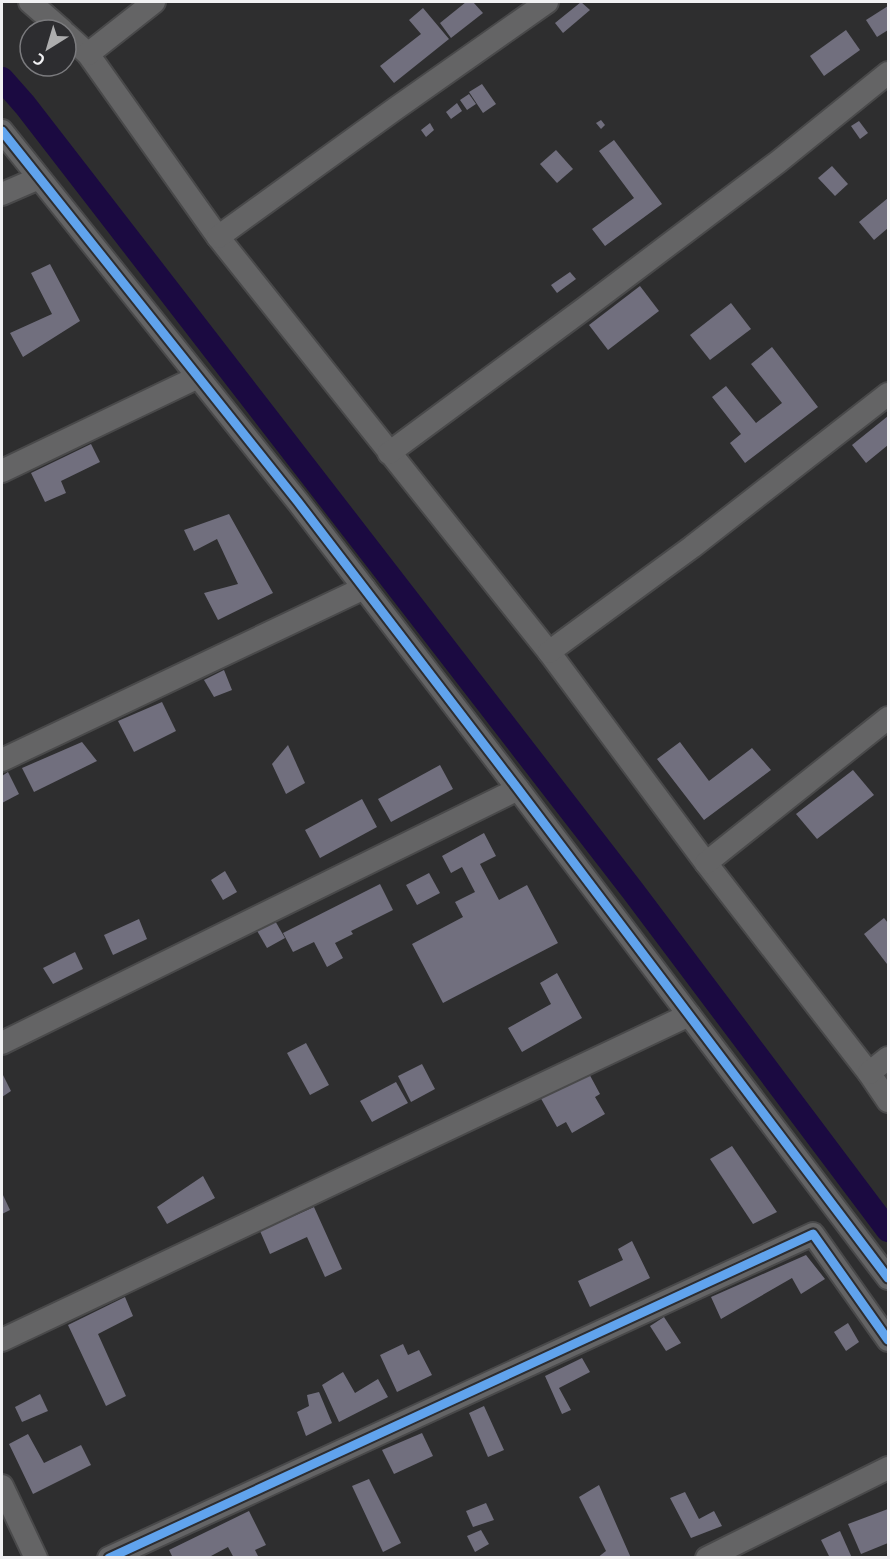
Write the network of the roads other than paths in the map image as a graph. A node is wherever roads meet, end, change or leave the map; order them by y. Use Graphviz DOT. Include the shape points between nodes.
graph roads {
  1 [pos="30,2"];
  2 [pos="154,2"];
  3 [pos="547,2"];
  4 [pos="48,18"];
  5 [pos="78,45"];
  6 [pos="88,54"];
  7 [pos="888,73"];
  8 [pos="2,130"];
  9 [pos="39,178"];
  10 [pos="2,194"];
  11 [pos="218,237"];
  12 [pos="198,377"];
  13 [pos="888,394"];
  14 [pos="389,453"];
  15 [pos="2,471"];
  16 [pos="363,588"];
  17 [pos="549,652"];
  18 [pos="888,718"];
  19 [pos="2,760"];
  20 [pos="518,789"];
  21 [pos="706,863"];
  22 [pos="689,1015"];
  23 [pos="2,1043"];
  24 [pos="888,1058"];
  25 [pos="869,1073"];
  26 [pos="888,1101"];
  27 [pos="888,1278"];
  28 [pos="2,1340"];
  29 [pos="888,1340"];
  30 [pos="888,1468"];
  31 [pos="2,1486"];
  32 [pos="36,1557"];
  33 [pos="109,1557"];
  34 [pos="707,1557"];
  1 -- 4 [label="street"];
  2 -- 6 [label="street"];
  3 -- 11 [label="street"];
  5 -- 6 [label="street"];
  6 -- 11 [label="street"];
  7 -- 14 [label="street" via="778,162"];
  8 -- 9 [label="street"];
  9 -- 10 [label="street"];
  9 -- 12 [label="street"];
  11 -- 14 [label="street"];
  12 -- 15 [label="street"];
  12 -- 16 [label="street"];
  13 -- 17 [label="street" via="692,547"];
  14 -- 17 [label="street"];
  16 -- 19 [label="street"];
  16 -- 20 [label="street"];
  17 -- 21 [label="street"];
  18 -- 21 [label="street"];
  20 -- 22 [label="street"];
  20 -- 23 [label="street"];
  21 -- 25 [label="street"];
  22 -- 27 [label="street"];
  22 -- 28 [label="street"];
  24 -- 25 [label="street"];
  25 -- 26 [label="street"];
  29 -- 33 [label="street" via="813,1234"];
  30 -- 34 [label="street"];
  31 -- 32 [label="street"];
}
